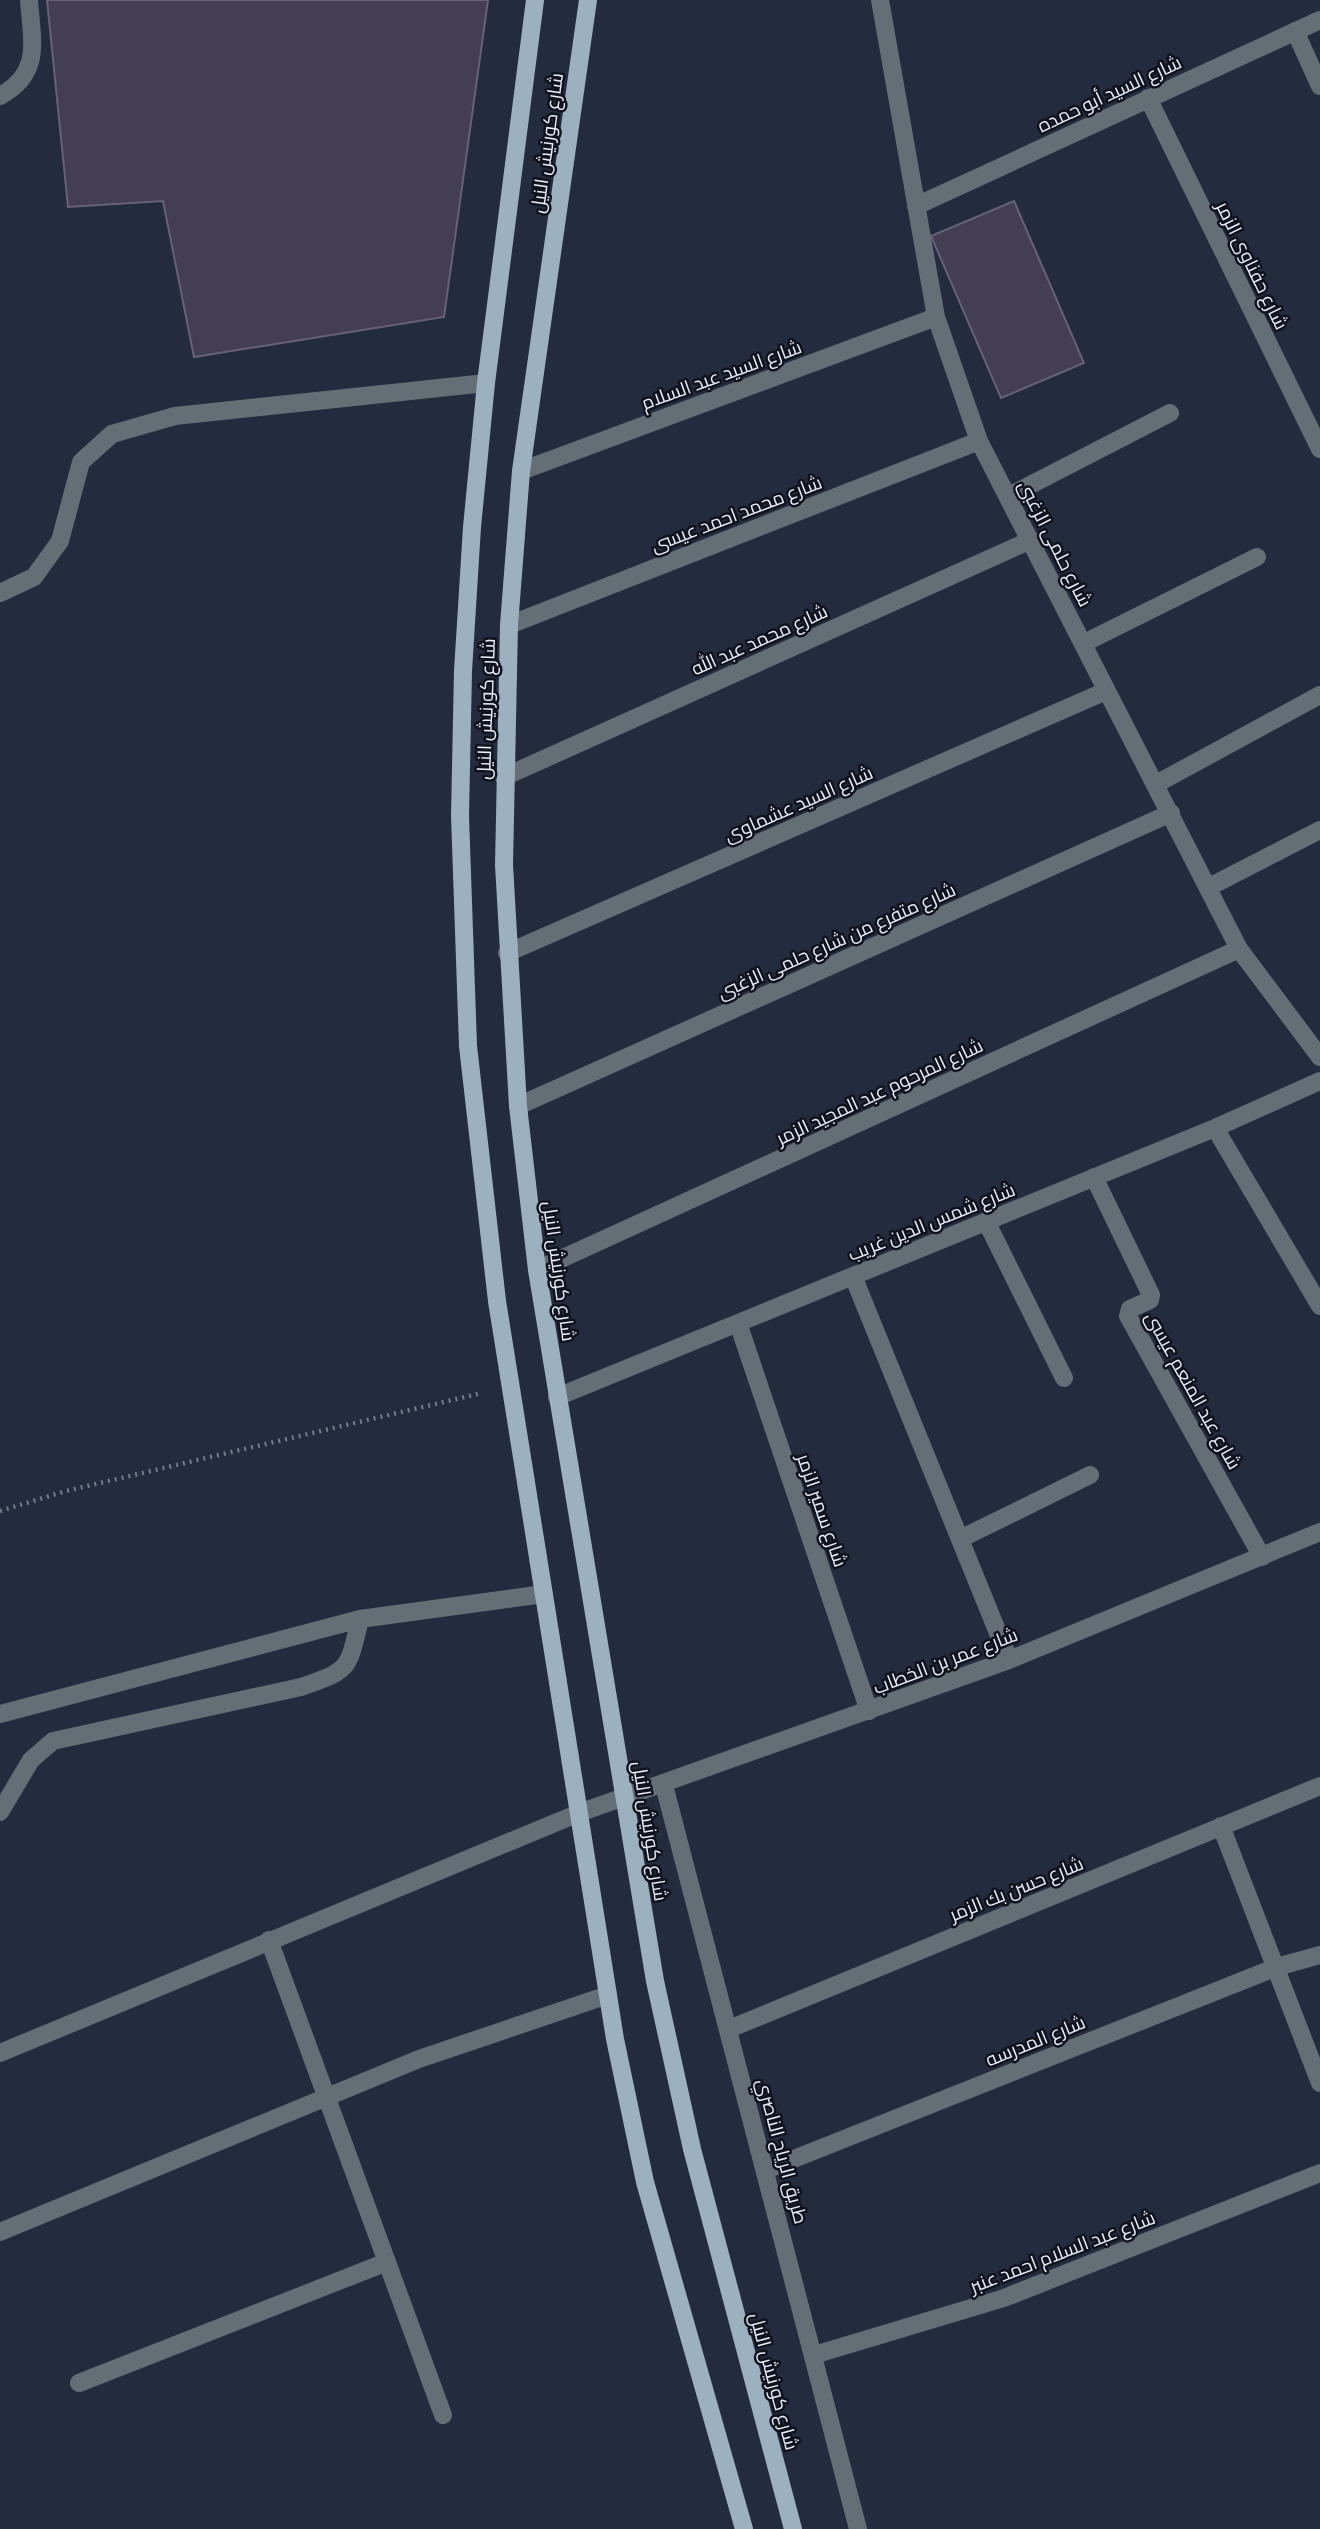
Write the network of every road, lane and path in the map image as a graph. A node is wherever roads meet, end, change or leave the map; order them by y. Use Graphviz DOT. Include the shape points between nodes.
graph roads {
  1 [pos="29,0"];
  2 [pos="535,0"];
  3 [pos="588,0"];
  4 [pos="880,0"];
  5 [pos="1320,20"];
  6 [pos="1295,31"];
  7 [pos="1320,86"];
  8 [pos="0,96"];
  9 [pos="1148,98"];
  10 [pos="916,206"];
  11 [pos="936,317"];
  12 [pos="486,383"];
  13 [pos="1170,413"];
  14 [pos="979,441"];
  15 [pos="1320,449"];
  16 [pos="521,471"];
  17 [pos="1009,496"];
  18 [pos="1031,540"];
  19 [pos="1257,556"];
  20 [pos="0,593"];
  21 [pos="509,625"];
  22 [pos="1084,643"];
  23 [pos="1106,691"];
  24 [pos="1320,695"];
  25 [pos="504,776"];
  26 [pos="1156,784"];
  27 [pos="1171,813"];
  28 [pos="1320,830"];
  29 [pos="1209,887"];
  30 [pos="1239,949"];
  31 [pos="507,953"];
  32 [pos="1320,1057"];
  33 [pos="1320,1081"];
  34 [pos="517,1106"];
  35 [pos="1215,1128"];
  36 [pos="1094,1177"];
  37 [pos="986,1221"];
  38 [pos="537,1270"];
  39 [pos="852,1276"];
  40 [pos="1320,1306"];
  41 [pos="738,1323"];
  42 [pos="1064,1378"];
  43 [pos="510,1385"];
  44 [pos="557,1397"];
  45 [pos="1090,1475"];
  46 [pos="0,1511"];
  47 [pos="1320,1532"];
  48 [pos="960,1539"];
  49 [pos="1262,1557"];
  50 [pos="544,1594"];
  51 [pos="360,1619"];
  52 [pos="1009,1660"];
  53 [pos="869,1711"];
  54 [pos="0,1714"];
  55 [pos="664,1785"];
  56 [pos="1320,1786"];
  57 [pos="624,1798"];
  58 [pos="0,1812"];
  59 [pos="579,1813"];
  60 [pos="1221,1826"];
  61 [pos="269,1940"];
  62 [pos="1320,1955"];
  63 [pos="1277,1967"];
  64 [pos="608,1996"];
  65 [pos="729,2029"];
  66 [pos="0,2053"];
  67 [pos="1320,2083"];
  68 [pos="326,2097"];
  69 [pos="766,2170"];
  70 [pos="1320,2173"];
  71 [pos="0,2232"];
  72 [pos="387,2262"];
  73 [pos="814,2355"];
  74 [pos="79,2383"];
  75 [pos="443,2415"];
  76 [pos="744,2529"];
  77 [pos="793,2529"];
  78 [pos="858,2529"];
  1 -- 8 [label="street" via="30,68 18,86"];
  2 -- 12 [label="main road, شارع كورنيش النيل"];
  3 -- 16 [label="main road, شارع كورنيش النيل"];
  4 -- 10 [label="street, شارع حلمى الزغبى"];
  5 -- 6 [label="street, شارع السيد أبو حمده"];
  6 -- 7 [label="street"];
  6 -- 9 [label="street, شارع السيد أبو حمده"];
  9 -- 10 [label="street, شارع السيد أبو حمده"];
  9 -- 15 [label="street, شارع حفناوى الزمر"];
  10 -- 11 [label="street, شارع حلمى الزغبى"];
  11 -- 14 [label="street, شارع حلمى الزغبى"];
  11 -- 16 [label="street, شارع السيد عبد السلام"];
  12 -- 20 [label="street" via="175,416 112,434 81,462 60,541 34,578"];
  12 -- 43 [label="main road, شارع كورنيش النيل" via="463,671 460,816 468,1046 485,1216"];
  13 -- 17 [label="street"];
  14 -- 17 [label="street, شارع حلمى الزغبى"];
  14 -- 21 [label="street, شارع محمد احمد عيسى"];
  16 -- 21 [label="main road, شارع كورنيش النيل"];
  17 -- 18 [label="street, شارع حلمى الزغبى"];
  18 -- 22 [label="street, شارع حلمى الزغبى"];
  18 -- 25 [label="street, شارع محمد عبد الله"];
  19 -- 22 [label="street"];
  21 -- 25 [label="main road, شارع كورنيش النيل"];
  22 -- 23 [label="street, شارع حلمى الزغبى"];
  23 -- 26 [label="street, شارع حلمى الزغبى"];
  23 -- 31 [label="street, شارع السيد عشماوى"];
  24 -- 26 [label="street"];
  25 -- 31 [label="main road, شارع كورنيش النيل"];
  26 -- 27 [label="street, شارع حلمى الزغبى"];
  27 -- 29 [label="street, شارع حلمى الزغبى"];
  27 -- 34 [label="street, شارع متفرع من شارع حلمى الزغبى"];
  28 -- 29 [label="street"];
  29 -- 30 [label="street, شارع حلمى الزغبى"];
  30 -- 32 [label="street, شارع حلمى الزغبى"];
  30 -- 38 [label="street, شارع المرحوم عبد المجيد الزمر"];
  31 -- 34 [label="main road, شارع كورنيش النيل"];
  33 -- 35 [label="street, شارع شمس الدين غريب"];
  34 -- 38 [label="main road, شارع كورنيش النيل"];
  35 -- 36 [label="street, شارع شمس الدين غريب"];
  35 -- 40 [label="street"];
  36 -- 37 [label="street, شارع شمس الدين غريب"];
  36 -- 49 [label="street, شارع عبد المنعم عيسى" via="1151,1295 1150,1300 1130,1309 1128,1316"];
  37 -- 39 [label="street, شارع شمس الدين غريب"];
  37 -- 42 [label="street"];
  38 -- 44 [label="main road, شارع كورنيش النيل"];
  39 -- 41 [label="street, شارع شمس الدين غريب"];
  39 -- 48 [label="street"];
  41 -- 44 [label="street, شارع شمس الدين غريب"];
  41 -- 53 [label="street, شارع سمير الزمر"];
  43 -- 46 [label="path" via="66,1491"];
  43 -- 50 [label="main road, شارع كورنيش النيل"];
  44 -- 57 [label="main road, شارع كورنيش النيل"];
  45 -- 48 [label="street"];
  47 -- 49 [label="street, شارع عمر بن الخطاب"];
  48 -- 52 [label="street"];
  49 -- 52 [label="street, شارع عمر بن الخطاب"];
  50 -- 51 [label="street"];
  50 -- 59 [label="main road, شارع كورنيش النيل"];
  51 -- 54 [label="street"];
  51 -- 58 [label="street" via="350,1662 336,1675 53,1741 31,1760"];
  52 -- 53 [label="street, شارع عمر بن الخطاب"];
  53 -- 55 [label="street, شارع عمر بن الخطاب"];
  55 -- 57 [label="street, شارع عمر بن الخطاب"];
  55 -- 65 [label="street, طريق الرياح الناصري"];
  56 -- 60 [label="street, شارع حسن بك الزمر"];
  57 -- 59 [label="street, شارع عمر بن الخطاب"];
  57 -- 77 [label="main road, شارع كورنيش النيل" via="654,1981 678,2090"];
  59 -- 61 [label="street, شارع عمر بن الخطاب"];
  59 -- 64 [label="main road, شارع كورنيش النيل"];
  60 -- 63 [label="street"];
  60 -- 65 [label="street, شارع حسن بك الزمر"];
  61 -- 66 [label="street, شارع عمر بن الخطاب"];
  61 -- 68 [label="street"];
  62 -- 63 [label="street, شارع المدرسه"];
  63 -- 67 [label="street"];
  63 -- 69 [label="street, شارع المدرسه"];
  64 -- 68 [label="street" via="467,2041"];
  64 -- 76 [label="main road, شارع كورنيش النيل" via="645,2182"];
  65 -- 69 [label="street, طريق الرياح الناصري"];
  68 -- 71 [label="street"];
  68 -- 72 [label="street"];
  69 -- 73 [label="street, طريق الرياح الناصري"];
  70 -- 73 [label="street, شارع عبد السلام احمد عنبر" via="1003,2298"];
  72 -- 74 [label="street"];
  72 -- 75 [label="street"];
  73 -- 78 [label="street, طريق الرياح الناصري"];
}
